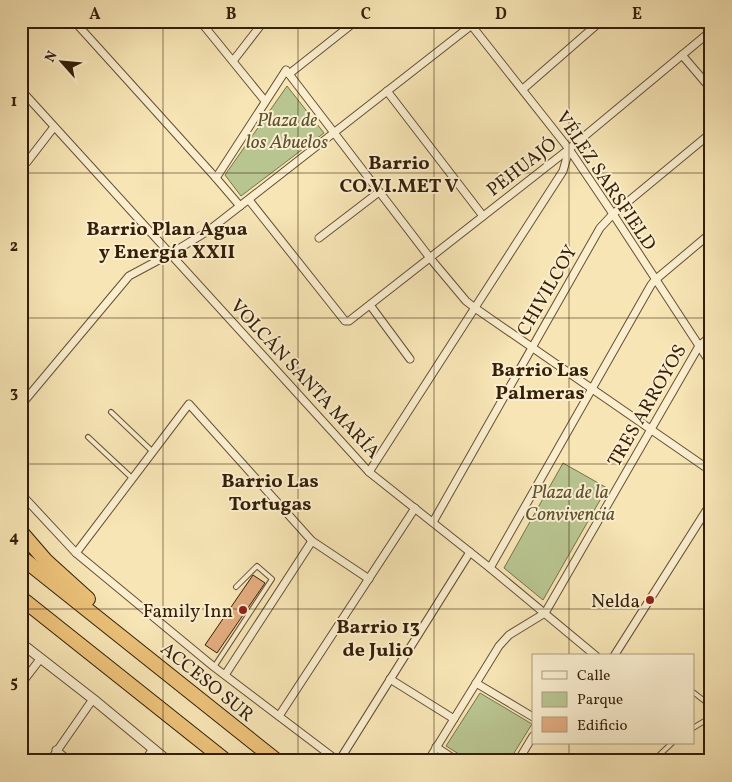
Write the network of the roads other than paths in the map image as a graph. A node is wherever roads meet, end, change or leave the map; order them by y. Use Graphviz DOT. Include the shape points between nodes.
graph roads {
  1 [pos="74,21"];
  2 [pos="200,21"];
  3 [pos="264,21"];
  4 [pos="356,21"];
  5 [pos="601,21"];
  6 [pos="472,23"];
  7 [pos="711,30"];
  8 [pos="682,55"];
  9 [pos="233,61"];
  10 [pos="287,72"];
  11 [pos="523,89"];
  12 [pos="711,89"];
  13 [pos="21,90"];
  14 [pos="387,91"];
  15 [pos="265,102"];
  16 [pos="54,127"];
  17 [pos="334,132"];
  18 [pos="711,133"];
  19 [pos="569,149"];
  20 [pos="27,162"];
  21 [pos="216,178"];
  22 [pos="379,192"];
  23 [pos="248,200"];
  24 [pos="240,206"];
  25 [pos="613,214"];
  26 [pos="483,216"];
  27 [pos="711,233"];
  28 [pos="319,238"];
  29 [pos="170,254"];
  30 [pos="430,258"];
  31 [pos="655,280"];
  32 [pos="370,305"];
  33 [pos="475,308"];
  34 [pos="711,336"];
  35 [pos="699,346"];
  36 [pos="532,347"];
  37 [pos="410,360"];
  38 [pos="711,364"];
  39 [pos="591,389"];
  40 [pos="21,405"];
  41 [pos="111,412"];
  42 [pos="651,430"];
  43 [pos="88,437"];
  44 [pos="153,452"];
  45 [pos="711,471"];
  46 [pos="369,472"];
  47 [pos="133,479"];
  48 [pos="21,494"];
  49 [pos="711,503"];
  50 [pos="415,508"];
  51 [pos="433,522"];
  52 [pos="21,532"];
  53 [pos="312,541"];
  54 [pos="470,552"];
  55 [pos="76,553"];
  56 [pos="21,557"];
  57 [pos="490,568"];
  58 [pos="369,579"];
  59 [pos="236,587"];
  60 [pos="21,598"];
  61 [pos="21,605"];
  62 [pos="545,613"];
  63 [pos="21,643"];
  64 [pos="586,653"];
  65 [pos="615,654"];
  66 [pos="41,658"];
  67 [pos="100,660"];
  68 [pos="214,667"];
  69 [pos="163,670"];
  70 [pos="225,675"];
  71 [pos="390,680"];
  72 [pos="476,683"];
  73 [pos="21,684"];
  74 [pos="694,693"];
  75 [pos="93,699"];
  76 [pos="711,706"];
  77 [pos="279,716"];
  78 [pos="532,716"];
  79 [pos="711,717"];
  80 [pos="454,719"];
  81 [pos="694,727"];
  82 [pos="532,738"];
  83 [pos="671,744"];
  84 [pos="436,747"];
  85 [pos="153,748"];
  86 [pos="56,750"];
  87 [pos="50,761"];
  88 [pos="69,761"];
  89 [pos="145,761"];
  90 [pos="168,761"];
  91 [pos="226,761"];
  92 [pos="277,761"];
  93 [pos="339,761"];
  94 [pos="428,761"];
  95 [pos="457,761"];
  96 [pos="518,761"];
  97 [pos="653,761"];
  1 -- 21 [label="street"];
  2 -- 9 [label="street"];
  3 -- 9 [label="street"];
  4 -- 10 [label="street"];
  5 -- 11 [label="street"];
  6 -- 11 [label="street, VÉLEZ SARSFIELD"];
  6 -- 14 [label="street"];
  7 -- 8 [label="street, PEHUAJÓ"];
  8 -- 12 [label="street"];
  8 -- 19 [label="street, PEHUAJÓ"];
  9 -- 15 [label="street"];
  10 -- 15 [label="street"];
  10 -- 17 [label="street"];
  11 -- 19 [label="street, VÉLEZ SARSFIELD"];
  13 -- 16 [label="street, VOLCÁN SANTA MARÍA"];
  14 -- 17 [label="street"];
  14 -- 26 [label="street"];
  15 -- 21 [label="street"];
  16 -- 20 [label="street"];
  16 -- 29 [label="street, VOLCÁN SANTA MARÍA"];
  17 -- 22 [label="street"];
  17 -- 23 [label="street"];
  18 -- 25 [label="street, CHIVILCOY"];
  19 -- 25 [label="street, VÉLEZ SARSFIELD"];
  19 -- 26 [label="street, PEHUAJÓ"];
  19 -- 33 [label="street" via="564,171"];
  21 -- 24 [label="street"];
  22 -- 28 [label="street"];
  22 -- 30 [label="street"];
  23 -- 24 [label="street"];
  23 -- 32 [label="street, PEHUAJÓ" via="347,322"];
  24 -- 29 [label="street" via="208,231"];
  25 -- 31 [label="street, VÉLEZ SARSFIELD"];
  25 -- 36 [label="street, CHIVILCOY" via="600,228"];
  26 -- 30 [label="street, PEHUAJÓ"];
  27 -- 31 [label="street"];
  29 -- 40 [label="street" via="129,276"];
  29 -- 46 [label="street, VOLCÁN SANTA MARÍA"];
  30 -- 32 [label="street, PEHUAJÓ"];
  30 -- 33 [label="street"];
  31 -- 35 [label="street, VÉLEZ SARSFIELD"];
  31 -- 39 [label="street"];
  32 -- 37 [label="street"];
  33 -- 36 [label="street"];
  33 -- 46 [label="street"];
  34 -- 35 [label="street, TRES ARROYOS"];
  35 -- 38 [label="street, VÉLEZ SARSFIELD"];
  35 -- 42 [label="street, TRES ARROYOS"];
  36 -- 39 [label="street"];
  36 -- 51 [label="street, CHIVILCOY"];
  39 -- 42 [label="street"];
  39 -- 57 [label="street"];
  41 -- 44 [label="lane"];
  42 -- 45 [label="street"];
  42 -- 62 [label="street, TRES ARROYOS"];
  43 -- 47 [label="lane"];
  44 -- 47 [label="street"];
  44 -- 53 [label="street" via="189,404"];
  46 -- 50 [label="street, VOLCÁN SANTA MARÍA"];
  47 -- 55 [label="street"];
  48 -- 55 [label="street"];
  49 -- 65 [label="street"];
  50 -- 51 [label="street, VOLCÁN SANTA MARÍA"];
  50 -- 58 [label="street"];
  51 -- 54 [label="street, VOLCÁN SANTA MARÍA"];
  52 -- 69 [label="highway" via="46,561"];
  53 -- 58 [label="street"];
  53 -- 70 [label="street"];
  54 -- 57 [label="street, VOLCÁN SANTA MARÍA"];
  54 -- 71 [label="street"];
  55 -- 68 [label="street"];
  56 -- 69 [label="highway, ACCESO SUR"];
  57 -- 62 [label="street, VOLCÁN SANTA MARÍA"];
  58 -- 77 [label="street"];
  59 -- 68 [label="lane" via="256,566 272,579"];
  60 -- 67 [label="highway"];
  61 -- 67 [label="highway"];
  62 -- 64 [label="street, VOLCÁN SANTA MARÍA"];
  62 -- 72 [label="street, TRES ARROYOS" via="504,640"];
  63 -- 66 [label="street"];
  66 -- 73 [label="street"];
  66 -- 75 [label="street"];
  67 -- 91 [label="highway"];
  68 -- 70 [label="street"];
  69 -- 92 [label="highway, ACCESO SUR"];
  70 -- 77 [label="street"];
  71 -- 80 [label="street"];
  71 -- 93 [label="street"];
  72 -- 78 [label="street"];
  72 -- 80 [label="street, TRES ARROYOS"];
  74 -- 76 [label="lane"];
  75 -- 85 [label="street"];
  75 -- 86 [label="street"];
  77 -- 93 [label="street"];
  79 -- 81 [label="lane"];
  80 -- 84 [label="street, TRES ARROYOS"];
  82 -- 96 [label="street"];
  83 -- 97 [label="lane"];
  84 -- 94 [label="street, TRES ARROYOS"];
  84 -- 95 [label="street"];
  85 -- 89 [label="street"];
  85 -- 90 [label="street"];
  86 -- 87 [label="street"];
  86 -- 88 [label="street"];
}
